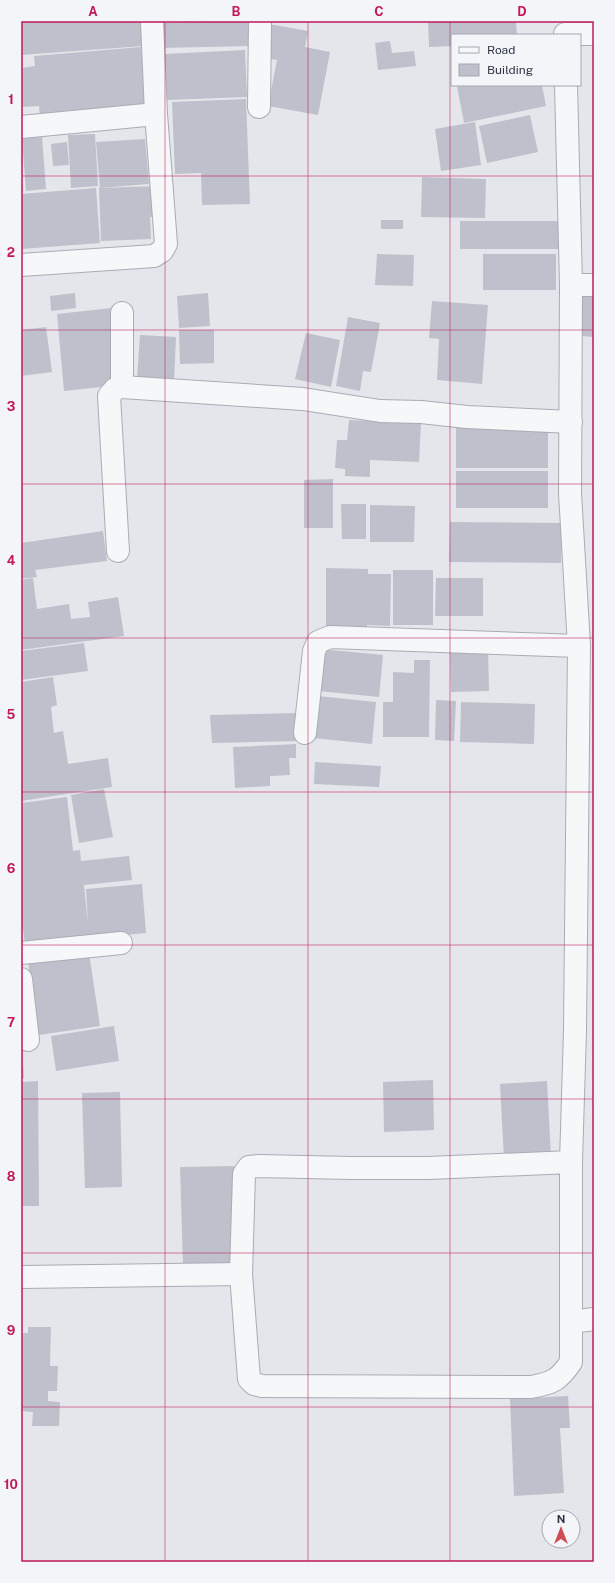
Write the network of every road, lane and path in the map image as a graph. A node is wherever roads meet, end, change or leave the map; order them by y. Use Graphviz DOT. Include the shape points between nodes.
graph roads {
  1 [pos="152,21"];
  2 [pos="260,21"];
  3 [pos="565,30"];
  4 [pos="594,34"];
  5 [pos="566,86"];
  6 [pos="259,107"];
  7 [pos="156,114"];
  8 [pos="21,127"];
  9 [pos="21,265"];
  10 [pos="571,285"];
  11 [pos="594,285"];
  12 [pos="122,313"];
  13 [pos="122,388"];
  14 [pos="571,422"];
  15 [pos="118,551"];
  16 [pos="580,646"];
  17 [pos="305,732"];
  18 [pos="121,944"];
  19 [pos="21,953"];
  20 [pos="21,979"];
  21 [pos="28,1040"];
  22 [pos="571,1162"];
  23 [pos="241,1274"];
  24 [pos="21,1277"];
  25 [pos="594,1319"];
  26 [pos="571,1322"];
  1 -- 7 [label="street"];
  2 -- 6 [label="street"];
  3 -- 4 [label="street"];
  5 -- 10 [label="street"];
  7 -- 8 [label="street"];
  7 -- 9 [label="street" via="166,244 162,251 154,256"];
  10 -- 11 [label="street"];
  10 -- 14 [label="street"];
  12 -- 13 [label="street"];
  13 -- 14 [label="street" via="303,399 380,411"];
  13 -- 15 [label="street" via="115,388 109,396"];
  14 -- 16 [label="street" via="570,493"];
  16 -- 17 [label="street" via="330,637 318,642 314,651"];
  16 -- 22 [label="street"];
  18 -- 19 [label="street"];
  20 -- 21 [label="street"];
  22 -- 23 [label="street" via="428,1168 249,1167 244,1174"];
  22 -- 26 [label="street"];
  23 -- 24 [label="street"];
  23 -- 26 [label="street" via="248,1379 262,1386 531,1388 546,1385 562,1376 571,1362"];
  25 -- 26 [label="street"];
}
